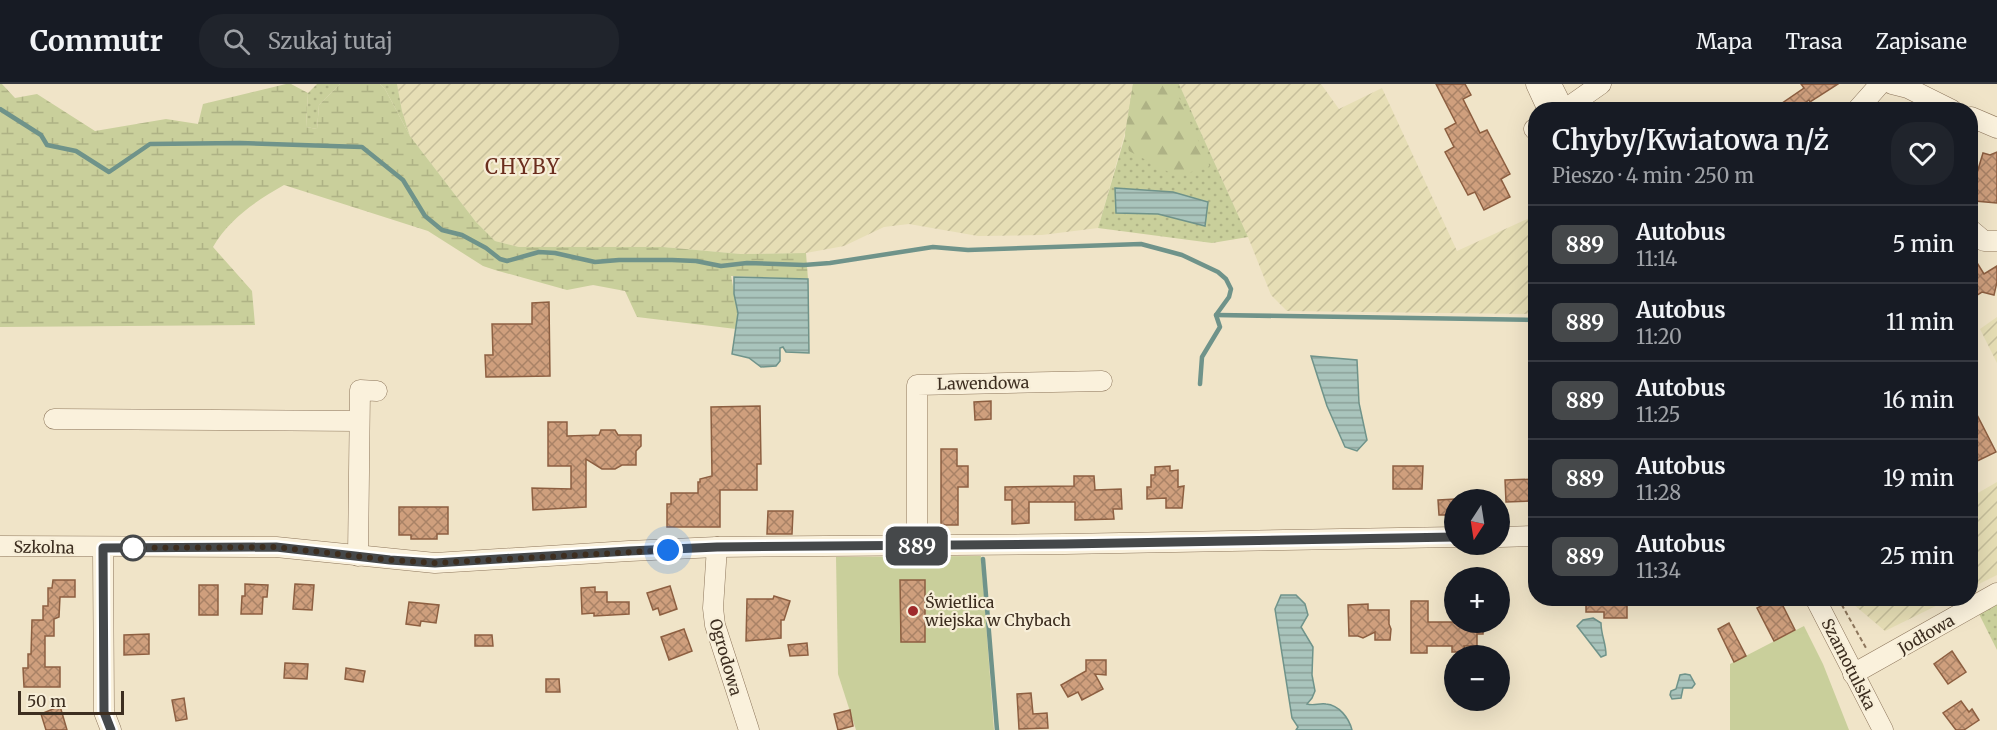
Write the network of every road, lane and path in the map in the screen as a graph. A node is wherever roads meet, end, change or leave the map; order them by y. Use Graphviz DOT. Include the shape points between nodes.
graph roads {
  1 [pos="1536,84"];
  2 [pos="1551,84"];
  3 [pos="1601,84"];
  4 [pos="1880,84"];
  5 [pos="1892,84"];
  6 [pos="1544,102"];
  7 [pos="1560,102"];
  8 [pos="1575,102"];
  9 [pos="1864,102"];
  10 [pos="1936,102"];
  11 [pos="1978,120"];
  12 [pos="1997,128"];
  13 [pos="1978,236"];
  14 [pos="1997,241"];
  15 [pos="1102,381"];
  16 [pos="377,391"];
  17 [pos="54,420"];
  18 [pos="359,421"];
  19 [pos="1528,536"];
  20 [pos="1444,537"];
  21 [pos="1510,537"];
  22 [pos="0,546"];
  23 [pos="917,546"];
  24 [pos="717,547"];
  25 [pos="103,548"];
  26 [pos="358,556"];
  27 [pos="1997,593"];
  28 [pos="1978,604"];
  29 [pos="1819,606"];
  30 [pos="1843,606"];
  31 [pos="1974,606"];
  32 [pos="1869,652"];
  33 [pos="1854,674"];
  34 [pos="111,730"];
  35 [pos="749,730"];
  36 [pos="1882,730"];
  1 -- 6 [label="street"];
  2 -- 7 [label="street"];
  3 -- 8 [label="street"];
  4 -- 9 [label="street"];
  5 -- 10 [label="street"];
  11 -- 12 [label="street"];
  13 -- 14 [label="street" via="1984,241"];
  15 -- 23 [label="street, Lawendowa" via="917,385"];
  16 -- 18 [label="street" via="360,390"];
  17 -- 18 [label="street"];
  18 -- 26 [label="street"];
  19 -- 21 [label="street"];
  20 -- 23 [label="street, Szkolna"];
  22 -- 25 [label="street, Szkolna"];
  23 -- 24 [label="street, Szkolna"];
  24 -- 26 [label="street, Szkolna" via="435,563"];
  24 -- 35 [label="street, Ogrodowa" via="715,625"];
  25 -- 26 [label="street, Szkolna" via="276,547"];
  25 -- 34 [label="street" via="104,712"];
  27 -- 28 [label="street, Jodłowa"];
  29 -- 33 [label="street, Szamotulska"];
  30 -- 32 [label="path"];
  31 -- 33 [label="street, Jodłowa"];
  33 -- 36 [label="street, Szamotulska"];
}
